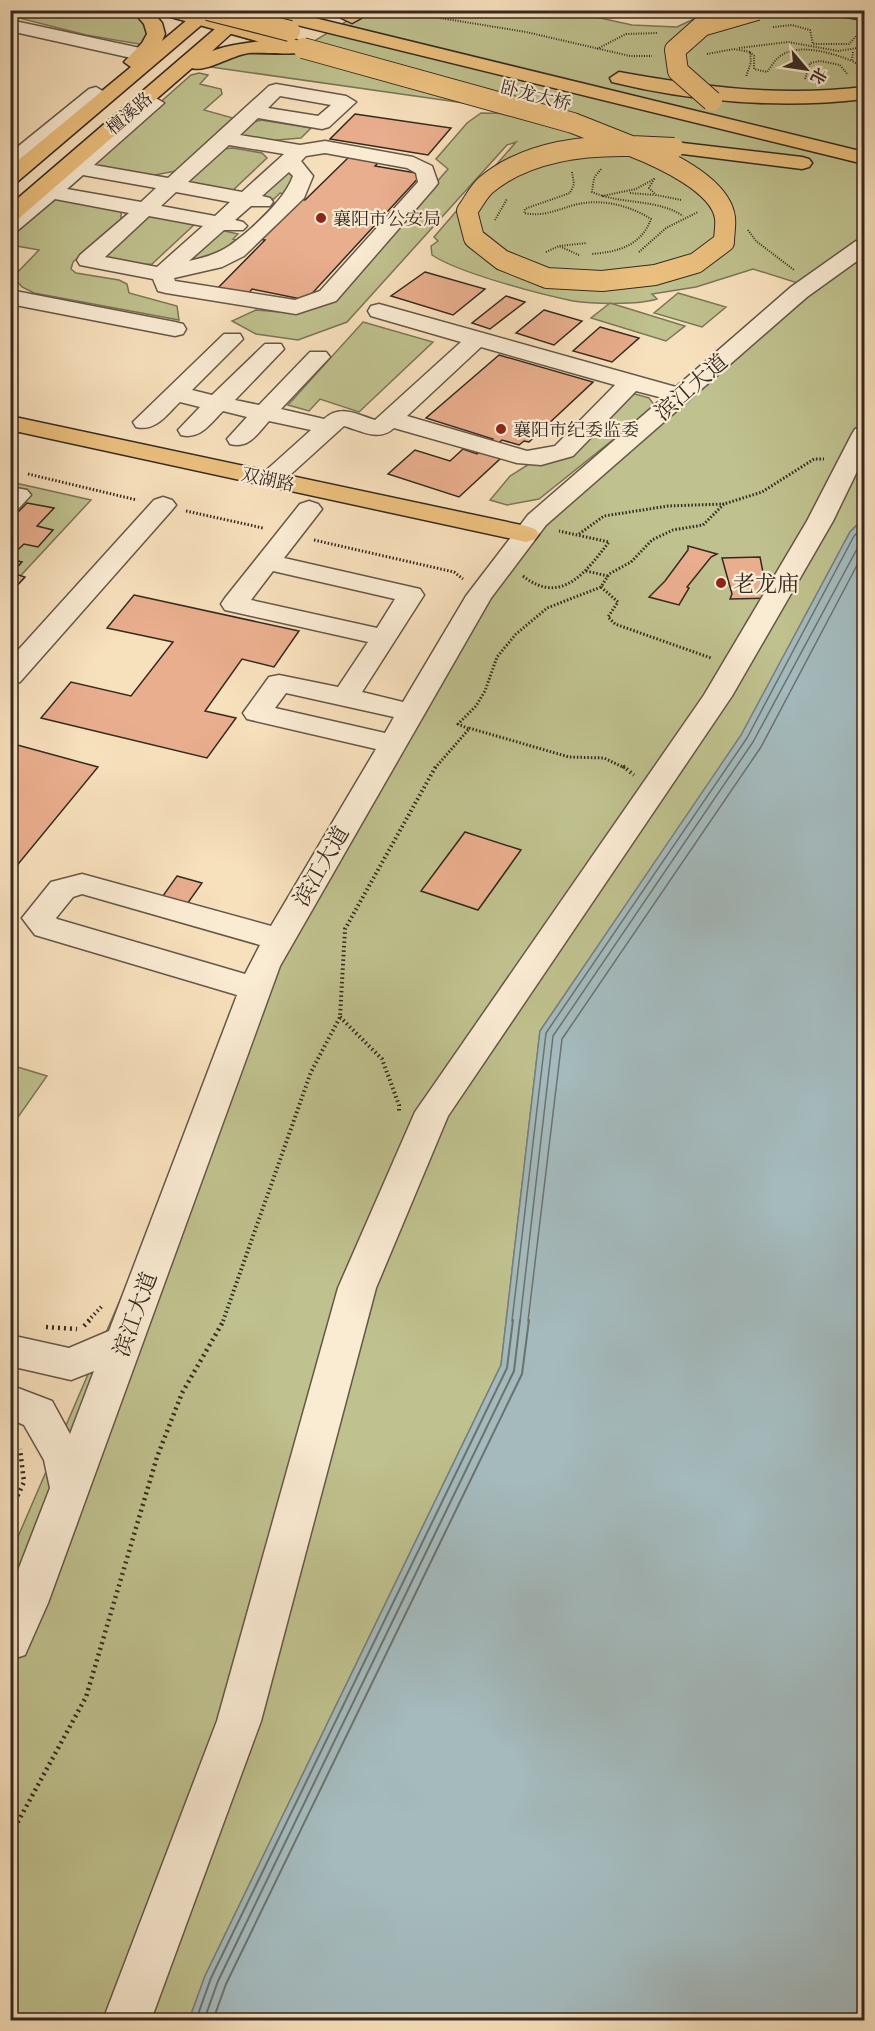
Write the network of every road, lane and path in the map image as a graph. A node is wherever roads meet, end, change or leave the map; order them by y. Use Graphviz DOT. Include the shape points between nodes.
graph roads {
  1 [pos="141,10"];
  2 [pos="166,10"];
  3 [pos="248,10"];
  4 [pos="258,10"];
  5 [pos="319,10"];
  6 [pos="334,10"];
  7 [pos="391,10"];
  8 [pos="757,10"];
  9 [pos="835,10"];
  10 [pos="206,13"];
  11 [pos="864,15"];
  12 [pos="352,18"];
  13 [pos="10,24"];
  14 [pos="229,27"];
  15 [pos="864,47"];
  16 [pos="303,48"];
  17 [pos="734,49"];
  18 [pos="750,51"];
  19 [pos="854,51"];
  20 [pos="703,55"];
  21 [pos="148,56"];
  22 [pos="661,56"];
  23 [pos="852,61"];
  24 [pos="864,68"];
  25 [pos="850,77"];
  26 [pos="750,81"];
  27 [pos="800,85"];
  28 [pos="864,93"];
  29 [pos="94,101"];
  30 [pos="154,103"];
  31 [pos="253,111"];
  32 [pos="127,116"];
  33 [pos="225,138"];
  34 [pos="819,147"];
  35 [pos="295,155"];
  36 [pos="864,158"];
  37 [pos="571,162"];
  38 [pos="802,163"];
  39 [pos="10,164"];
  40 [pos="605,164"];
  41 [pos="79,168"];
  42 [pos="10,178"];
  43 [pos="864,178"];
  44 [pos="172,185"];
  45 [pos="51,192"];
  46 [pos="623,192"];
  47 [pos="502,193"];
  48 [pos="656,195"];
  49 [pos="601,196"];
  50 [pos="247,199"];
  51 [pos="686,200"];
  52 [pos="696,202"];
  53 [pos="145,210"];
  54 [pos="561,210"];
  55 [pos="567,214"];
  56 [pos="10,216"];
  57 [pos="682,216"];
  58 [pos="219,223"];
  59 [pos="493,225"];
  60 [pos="10,228"];
  61 [pos="747,228"];
  62 [pos="587,243"];
  63 [pos="559,246"];
  64 [pos="864,246"];
  65 [pos="546,252"];
  66 [pos="569,255"];
  67 [pos="579,255"];
  68 [pos="636,256"];
  69 [pos="598,258"];
  70 [pos="162,274"];
  71 [pos="811,283"];
  72 [pos="10,297"];
  73 [pos="379,311"];
  74 [pos="175,329"];
  75 [pos="232,339"];
  76 [pos="477,339"];
  77 [pos="273,349"];
  78 [pos="318,357"];
  79 [pos="631,382"];
  80 [pos="175,394"];
  81 [pos="681,396"];
  82 [pos="218,403"];
  83 [pos="265,413"];
  84 [pos="390,419"];
  85 [pos="145,422"];
  86 [pos="10,423"];
  87 [pos="329,427"];
  88 [pos="190,430"];
  89 [pos="239,439"];
  90 [pos="10,443"];
  91 [pos="859,446"];
  92 [pos="10,470"];
  93 [pos="271,479"];
  94 [pos="10,494"];
  95 [pos="10,502"];
  96 [pos="724,504"];
  97 [pos="163,505"];
  98 [pos="309,508"];
  99 [pos="289,534"];
  100 [pos="579,535"];
  101 [pos="519,543"];
  102 [pos="267,562"];
  103 [pos="586,571"];
  104 [pos="608,576"];
  105 [pos="331,577"];
  106 [pos="466,582"];
  107 [pos="601,587"];
  108 [pos="301,619"];
  109 [pos="385,638"];
  110 [pos="735,666"];
  111 [pos="10,676"];
  112 [pos="345,698"];
  113 [pos="411,712"];
  114 [pos="458,724"];
  115 [pos="393,744"];
  116 [pos="652,793"];
  117 [pos="279,939"];
  118 [pos="256,989"];
  119 [pos="340,1017"];
  120 [pos="399,1117"];
  121 [pos="109,1298"];
  122 [pos="45,1327"];
  123 [pos="125,1341"];
  124 [pos="10,1350"];
  125 [pos="10,1401"];
  126 [pos="19,1440"];
  127 [pos="70,1489"];
  128 [pos="10,1512"];
  129 [pos="10,1641"];
  130 [pos="10,1851"];
  131 [pos="127,2020"];
  1 -- 21 [label="main road" via="153,23 156,34"];
  2 -- 10 [label="main road"];
  3 -- 14 [label="main road, 檀溪路"];
  4 -- 34 [label="main road, 卧龙大桥"];
  5 -- 12 [label="main road"];
  6 -- 12 [label="main road"];
  7 -- 22 [label="path" via="526,32 630,56"];
  8 -- 34 [label="main road, bridge" via="702,26 675,50 678,71 712,101"];
  9 -- 11 [label="main road"];
  10 -- 14 [label="main road"];
  10 -- 21 [label="main road, 檀溪路"];
  10 -- 38 [label="main road, 卧龙大桥, bridge"];
  12 -- 28 [label="main road" via="668,87 813,98"];
  13 -- 21 [label="street"];
  14 -- 16 [label="main road"];
  14 -- 32 [label="main road, 檀溪路"];
  15 -- 19 [label="path"];
  16 -- 30 [label="main road" via="251,48 211,56"];
  16 -- 38 [label="main road, bridge" via="584,127 616,140 627,145 670,162 708,189 725,216 724,242 696,263 655,275 602,281 547,278 502,260 474,238 467,211 485,186 527,160 567,150 625,144"];
  17 -- 18 [label="path"];
  17 -- 19 [label="path" via="795,42 836,53"];
  17 -- 20 [label="path"];
  18 -- 23 [label="path" via="754,69 759,72 767,72 785,54 800,51"];
  18 -- 26 [label="path" via="751,62 745,76"];
  19 -- 23 [label="path"];
  21 -- 29 [label="main road, 檀溪路"];
  23 -- 24 [label="path"];
  25 -- 27 [label="path" via="840,65 820,61 810,63"];
  29 -- 39 [label="street"];
  29 -- 42 [label="main road, 檀溪路"];
  30 -- 32 [label="main road"];
  30 -- 41 [label="street"];
  31 -- 33 [label="street"];
  32 -- 56 [label="main road, 檀溪路"];
  33 -- 35 [label="street"];
  33 -- 44 [label="street"];
  34 -- 36 [label="main road, 卧龙大桥"];
  35 -- 50 [label="street"];
  35 -- 70 [label="street" via="303,176 297,194 236,251 214,262"];
  35 -- 70 [label="street" via="325,147 413,163 425,170 428,183 328,296 296,307 166,286"];
  37 -- 54 [label="path" via="574,184 570,193 531,206 524,213 543,215"];
  38 -- 43 [label="main road, 卧龙大桥"];
  40 -- 49 [label="path" via="594,178 592,192"];
  41 -- 44 [label="street"];
  41 -- 45 [label="street"];
  44 -- 50 [label="street"];
  44 -- 53 [label="street"];
  45 -- 53 [label="street"];
  45 -- 60 [label="street"];
  46 -- 48 [label="path"];
  46 -- 48 [label="path" via="654,179 650,188"];
  46 -- 49 [label="path"];
  47 -- 59 [label="path" via="508,200"];
  48 -- 51 [label="path"];
  49 -- 57 [label="path" via="669,207"];
  50 -- 58 [label="street"];
  52 -- 57 [label="path" via="698,212"];
  53 -- 58 [label="street"];
  53 -- 70 [label="street" via="88,260"];
  54 -- 55 [label="path"];
  54 -- 67 [label="path" via="586,202 602,202 651,219 647,232 632,245 616,252"];
  57 -- 68 [label="path" via="653,235"];
  58 -- 70 [label="street"];
  61 -- 71 [label="path" via="756,241"];
  62 -- 63 [label="path"];
  63 -- 65 [label="path"];
  63 -- 67 [label="path"];
  64 -- 71 [label="street, 滨江大道"];
  66 -- 67 [label="path"];
  67 -- 69 [label="path"];
  71 -- 81 [label="street, 滨江大道"];
  72 -- 74 [label="street"];
  73 -- 76 [label="street"];
  75 -- 80 [label="street"];
  76 -- 79 [label="street"];
  76 -- 84 [label="street"];
  77 -- 82 [label="street"];
  78 -- 83 [label="street"];
  79 -- 81 [label="street"];
  79 -- 84 [label="street" via="564,451 541,458 526,458"];
  80 -- 82 [label="street"];
  80 -- 85 [label="street"];
  81 -- 101 [label="street, 滨江大道"];
  82 -- 83 [label="street"];
  82 -- 88 [label="street"];
  83 -- 87 [label="street"];
  83 -- 89 [label="street"];
  84 -- 87 [label="street" via="379,429 340,417"];
  86 -- 93 [label="main road, 双湖路"];
  87 -- 93 [label="street"];
  90 -- 98 [label="main road, 双湖路"];
  91 -- 96 [label="path" via="814,459 762,492"];
  91 -- 110 [label="street"];
  92 -- 97 [label="path"];
  93 -- 101 [label="main road, 双湖路"];
  94 -- 95 [label="street" via="18,495"];
  96 -- 100 [label="path" via="668,506 604,516"];
  96 -- 104 [label="path" via="703,525 673,530 652,540 631,562"];
  97 -- 99 [label="path"];
  97 -- 111 [label="street"];
  98 -- 99 [label="street"];
  98 -- 101 [label="main road, 双湖路"];
  99 -- 102 [label="street"];
  99 -- 106 [label="path" via="454,572"];
  100 -- 101 [label="path"];
  100 -- 103 [label="path" via="609,542"];
  101 -- 103 [label="path" via="527,580 559,589 576,583"];
  101 -- 113 [label="street, 滨江大道" via="479,596"];
  102 -- 105 [label="street"];
  102 -- 108 [label="street" via="234,604"];
  103 -- 104 [label="path"];
  104 -- 107 [label="path"];
  105 -- 108 [label="street"];
  105 -- 109 [label="street" via="411,595"];
  107 -- 110 [label="path" via="618,602 608,617 615,624"];
  107 -- 114 [label="path" via="547,608 516,634 497,657 476,706"];
  108 -- 109 [label="street"];
  109 -- 112 [label="street"];
  110 -- 116 [label="street"];
  112 -- 113 [label="street"];
  112 -- 115 [label="street" via="279,683 257,714"];
  113 -- 115 [label="street, 滨江大道"];
  114 -- 116 [label="path" via="569,757 585,755 620,762"];
  114 -- 119 [label="path" via="469,729 439,761 345,929"];
  115 -- 117 [label="street, 滨江大道"];
  116 -- 131 [label="street" via="432,1112 357,1288 239,1721"];
  117 -- 118 [label="street, 滨江大道"];
  117 -- 118 [label="street" via="82,884 62,890 38,918 46,927"];
  118 -- 123 [label="street, 滨江大道"];
  119 -- 120 [label="path" via="382,1059 399,1106"];
  119 -- 130 [label="path" via="311,1072 224,1320 182,1393 157,1457 86,1697 14,1829"];
  121 -- 122 [label="path" via="81,1329"];
  123 -- 124 [label="street" via="71,1364"];
  123 -- 127 [label="street, 滨江大道"];
  125 -- 127 [label="street" via="38,1413 63,1458"];
  126 -- 128 [label="path" via="24,1482"];
  127 -- 129 [label="street, 滨江大道"];
}
